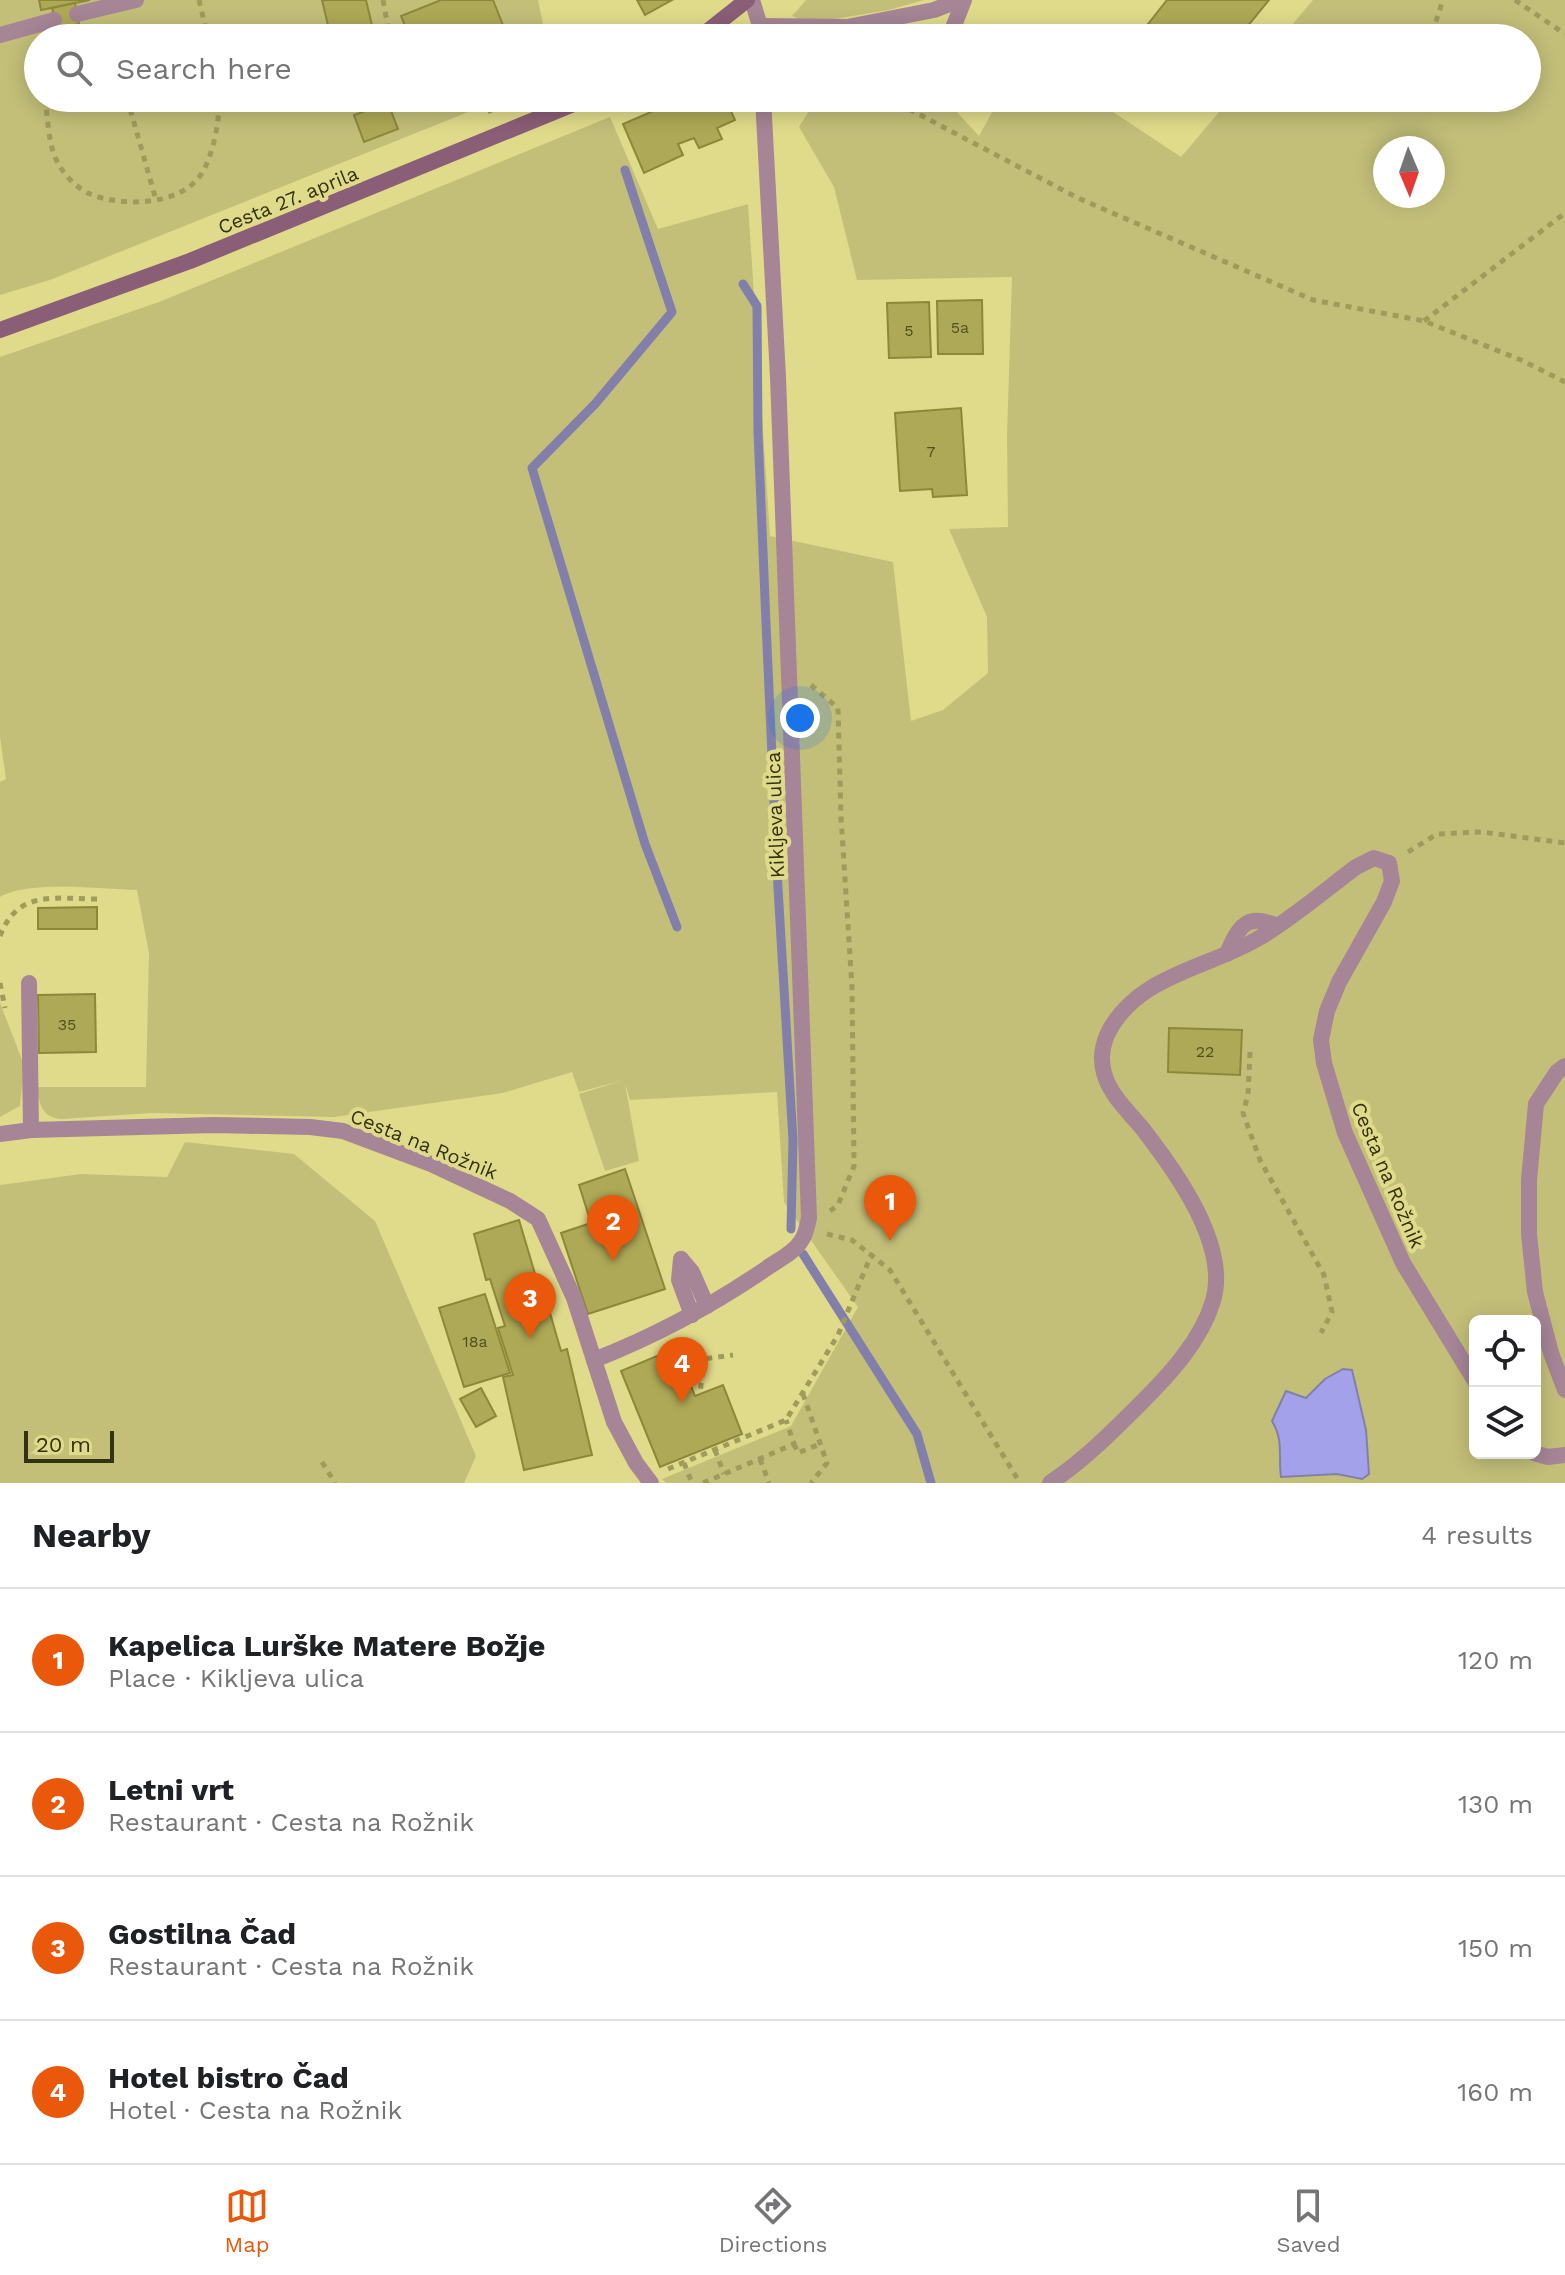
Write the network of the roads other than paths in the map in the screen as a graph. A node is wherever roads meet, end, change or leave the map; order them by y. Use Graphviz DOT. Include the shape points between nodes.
graph roads {
  1 [pos="136,0"];
  2 [pos="750,0"];
  3 [pos="962,0"];
  4 [pos="77,14"];
  5 [pos="54,20"];
  6 [pos="40,24"];
  7 [pos="718,24"];
  8 [pos="758,24"];
  9 [pos="862,24"];
  10 [pos="954,24"];
  11 [pos="24,28"];
  12 [pos="0,35"];
  13 [pos="554,112"];
  14 [pos="764,112"];
  15 [pos="0,330"];
  16 [pos="29,983"];
  17 [pos="1565,1066"];
  18 [pos="31,1130"];
  19 [pos="0,1134"];
  20 [pos="707,1306"];
  21 [pos="692,1315"];
  22 [pos="594,1360"];
  23 [pos="1469,1371"];
  24 [pos="1565,1390"];
  25 [pos="1541,1455"];
  26 [pos="1565,1455"];
  27 [pos="654,1478"];
  28 [pos="1050,1483"];
  1 -- 4 [label="street"];
  2 -- 7 [label="main road"];
  2 -- 8 [label="street"];
  3 -- 9 [label="street"];
  3 -- 10 [label="street"];
  5 -- 6 [label="street"];
  11 -- 12 [label="street"];
  13 -- 15 [label="main road, Cesta 27. aprila" via="190,261"];
  14 -- 20 [label="street, Kikljeva ulica" via="809,1218 806,1232 791,1251"];
  16 -- 18 [label="street"];
  17 -- 24 [label="street" via="1536,1104 1529,1234 1535,1292"];
  18 -- 19 [label="street, Cesta na Rožnik"];
  18 -- 22 [label="street, Cesta na Rožnik" via="310,1127 343,1131 431,1164 538,1219 574,1298"];
  20 -- 21 [label="street"];
  20 -- 21 [label="street" via="681,1259 679,1280"];
  21 -- 22 [label="street"];
  22 -- 27 [label="street, Cesta na Rožnik" via="614,1422 636,1463"];
  23 -- 28 [label="street, Cesta na Rožnik" via="1403,1263 1345,1133 1324,1063 1321,1040 1327,1011 1392,881 1389,863 1374,858 1277,926 1163,980 1120,1014 1101,1051 1104,1074 1114,1095 1176,1172 1198,1213 1211,1248 1214,1299 1191,1346 1159,1385 1095,1449"];
  25 -- 26 [label="street"];
}
